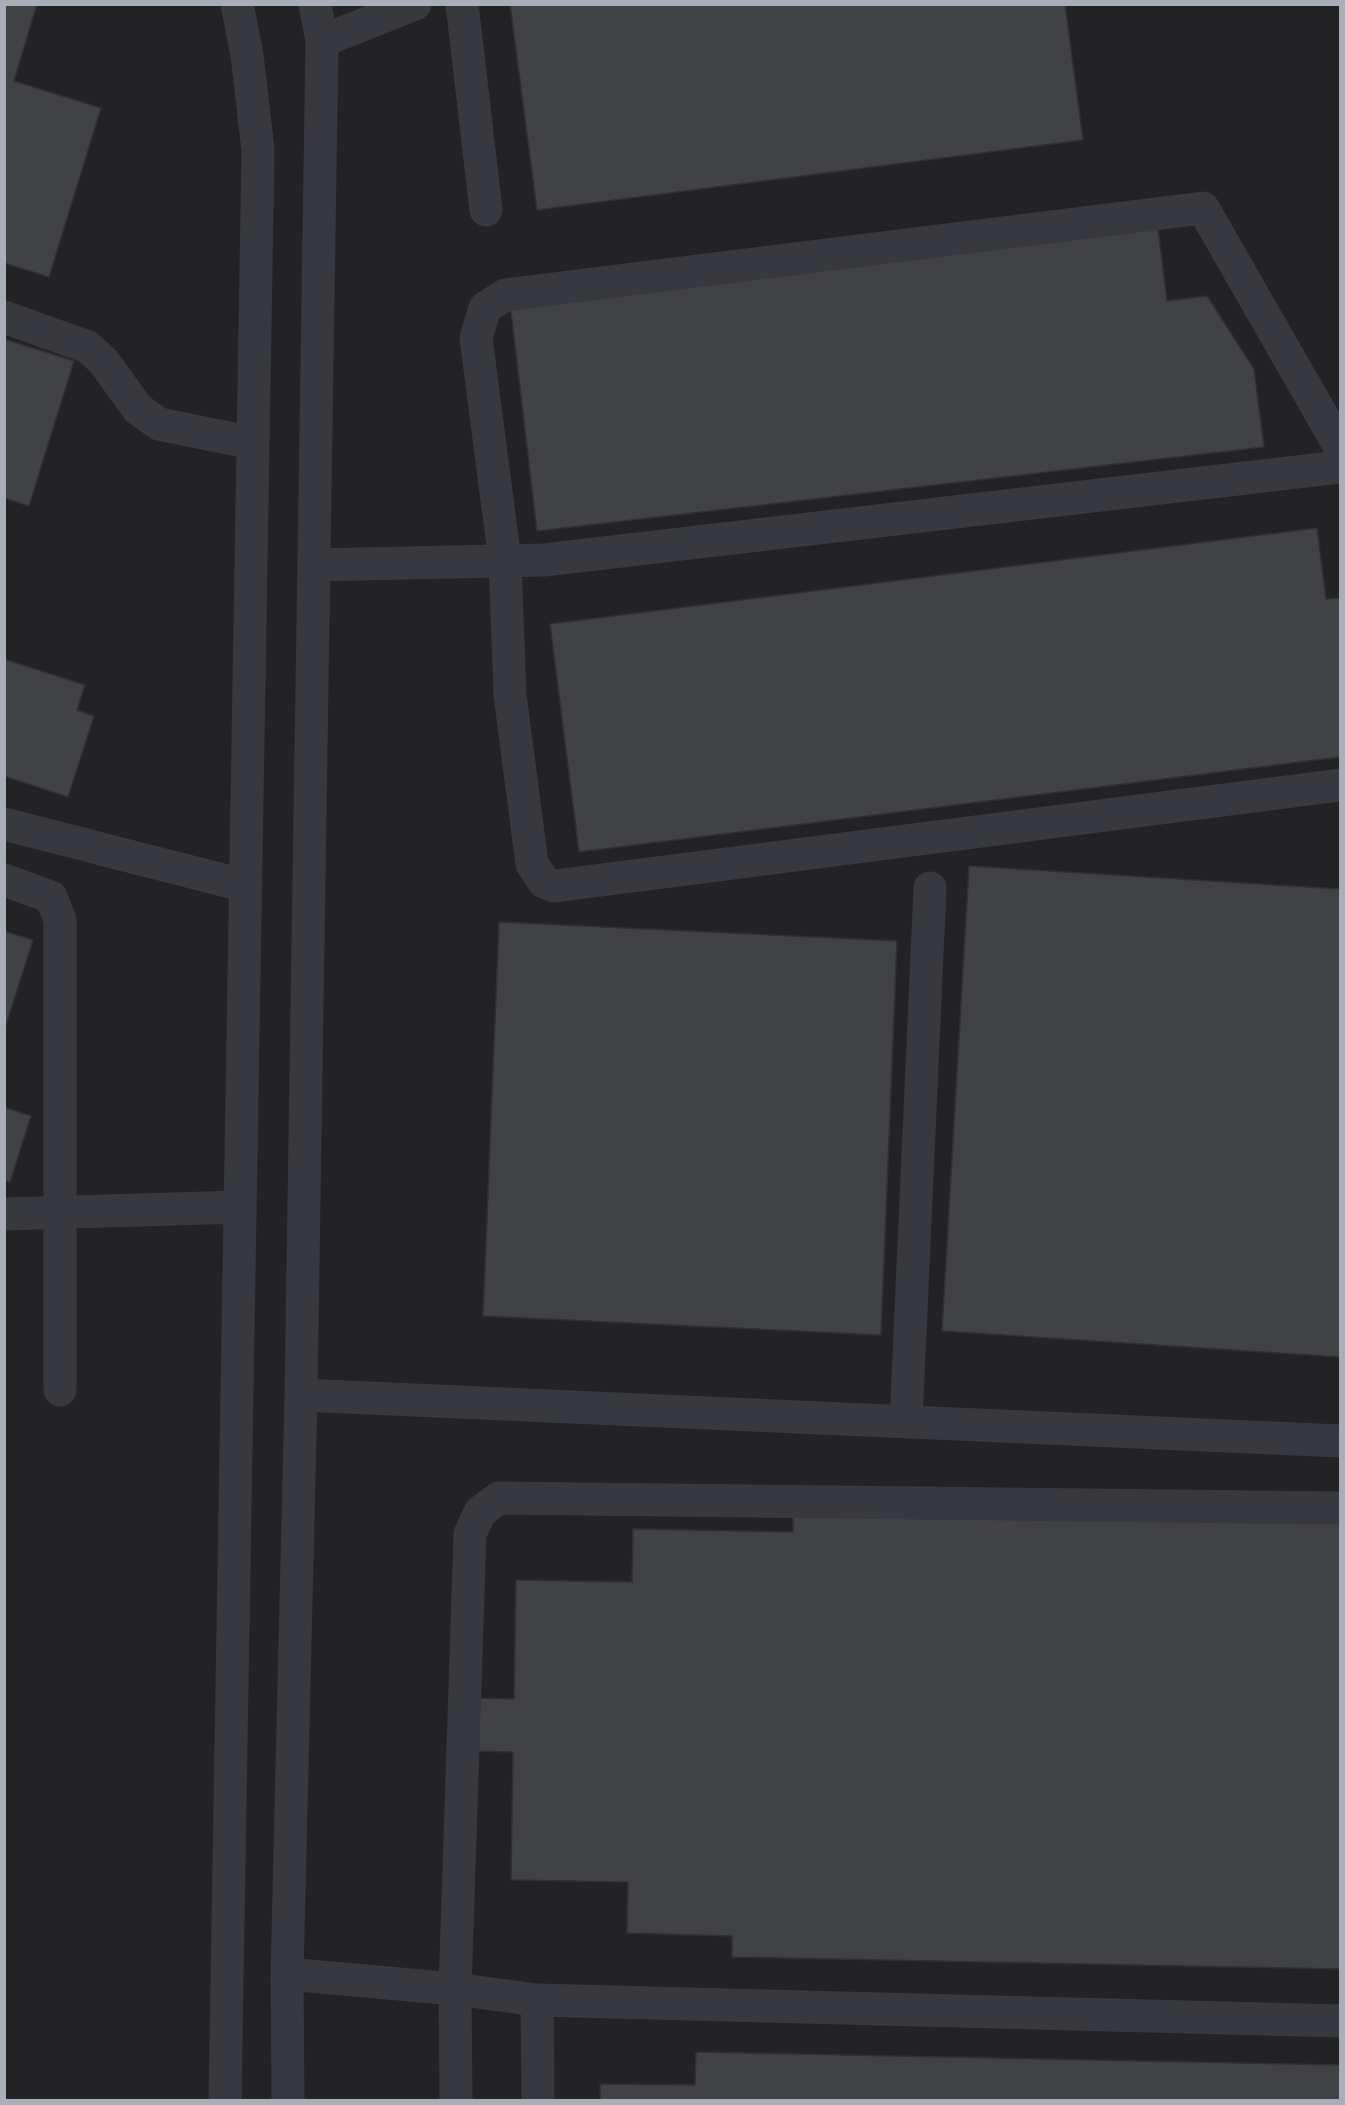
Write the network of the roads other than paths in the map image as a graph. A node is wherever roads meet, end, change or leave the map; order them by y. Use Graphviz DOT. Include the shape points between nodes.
graph roads {
  1 [pos="237,4"];
  2 [pos="315,4"];
  3 [pos="415,4"];
  4 [pos="462,4"];
  5 [pos="322,41"];
  6 [pos="486,210"];
  7 [pos="4,317"];
  8 [pos="253,443"];
  9 [pos="1341,447"];
  10 [pos="1341,467"];
  11 [pos="506,561"];
  12 [pos="314,565"];
  13 [pos="1341,785"];
  14 [pos="4,824"];
  15 [pos="4,880"];
  16 [pos="246,886"];
  17 [pos="930,888"];
  18 [pos="240,1206"];
  19 [pos="61,1212"];
  20 [pos="4,1214"];
  21 [pos="60,1390"];
  22 [pos="301,1395"];
  23 [pos="906,1422"];
  24 [pos="1341,1441"];
  25 [pos="1341,1508"];
  26 [pos="287,1974"];
  27 [pos="455,1989"];
  28 [pos="537,2000"];
  29 [pos="1341,2021"];
  30 [pos="225,2100"];
  31 [pos="288,2100"];
  32 [pos="456,2100"];
  33 [pos="538,2100"];
  1 -- 8 [label="street" via="258,150"];
  2 -- 5 [label="street"];
  3 -- 5 [label="street"];
  4 -- 6 [label="street"];
  5 -- 12 [label="street"];
  7 -- 8 [label="street" via="88,347 104,362 138,409 159,424"];
  8 -- 16 [label="street"];
  9 -- 11 [label="street" via="1203,208 505,296 485,308 476,338"];
  10 -- 11 [label="street" via="544,560"];
  11 -- 12 [label="street"];
  11 -- 13 [label="street" via="510,695 532,864 544,882 555,886"];
  12 -- 22 [label="street"];
  14 -- 16 [label="street"];
  15 -- 19 [label="street" via="51,897 60,920"];
  16 -- 18 [label="street"];
  17 -- 23 [label="street"];
  18 -- 19 [label="street"];
  18 -- 30 [label="street"];
  19 -- 20 [label="street"];
  19 -- 21 [label="street"];
  22 -- 23 [label="street"];
  22 -- 26 [label="street"];
  23 -- 24 [label="street"];
  25 -- 27 [label="street" via="499,1498 480,1512 470,1534"];
  26 -- 27 [label="street"];
  26 -- 31 [label="street"];
  27 -- 28 [label="street"];
  27 -- 32 [label="street"];
  28 -- 29 [label="street"];
  28 -- 33 [label="street"];
}
